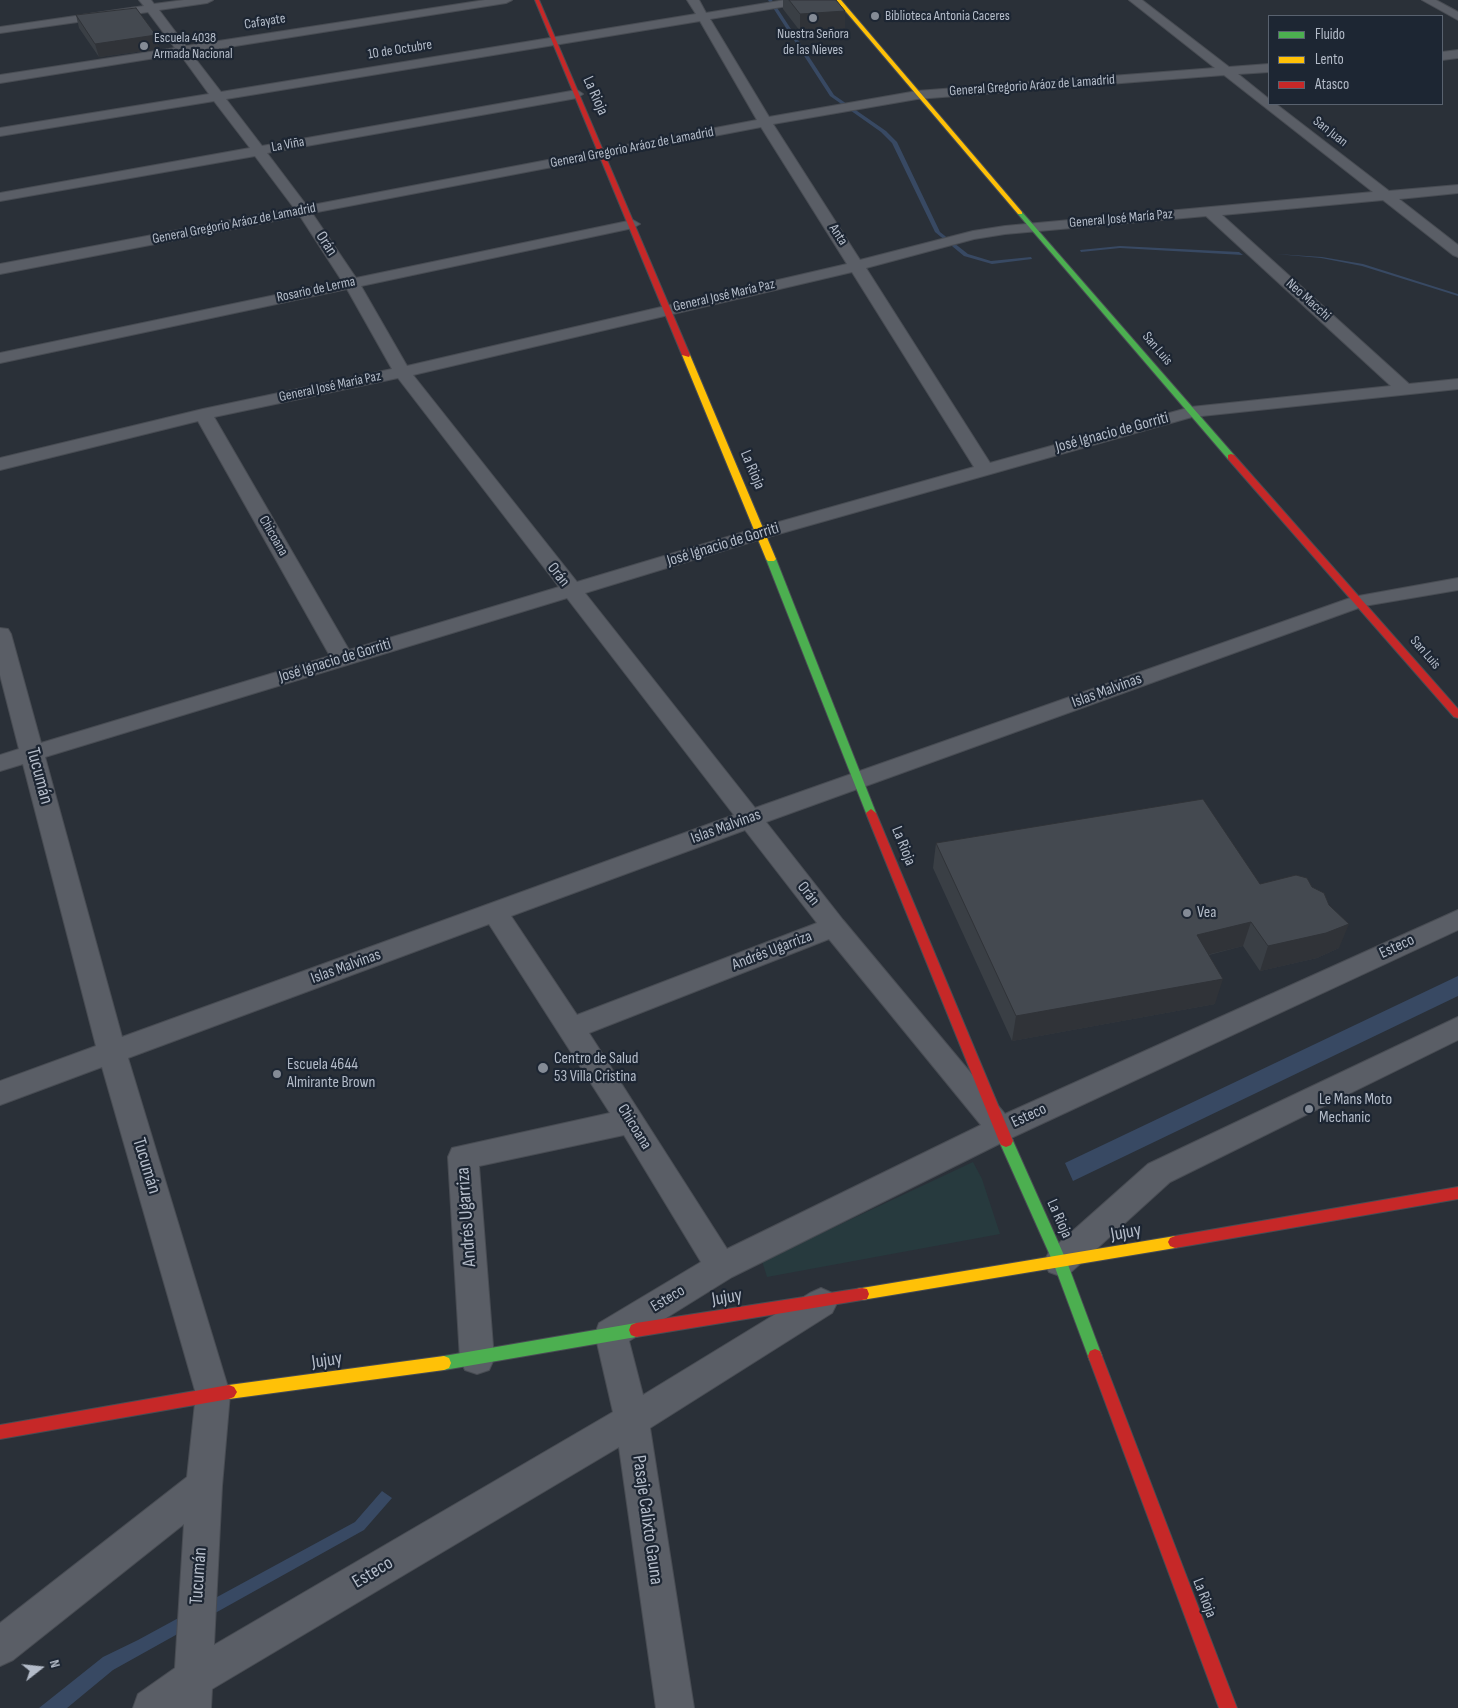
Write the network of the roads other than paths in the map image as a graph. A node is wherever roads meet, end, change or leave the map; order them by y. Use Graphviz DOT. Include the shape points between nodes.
graph roads {
  1 [pos="207,0"];
  2 [pos="506,0"];
  3 [pos="537,0"];
  4 [pos="693,0"];
  5 [pos="805,0"];
  6 [pos="838,0"];
  7 [pos="1136,0"];
  8 [pos="1428,0"];
  9 [pos="148,4"];
  10 [pos="704,17"];
  11 [pos="1458,17"];
  12 [pos="0,30"];
  13 [pos="553,40"];
  14 [pos="182,50"];
  15 [pos="1458,54"];
  16 [pos="1443,56"];
  17 [pos="1268,68"];
  18 [pos="1227,72"];
  19 [pos="0,79"];
  20 [pos="577,94"];
  21 [pos="217,95"];
  22 [pos="917,95"];
  23 [pos="1268,105"];
  24 [pos="1269,105"];
  25 [pos="765,122"];
  26 [pos="0,132"];
  27 [pos="260,150"];
  28 [pos="603,153"];
  29 [pos="1458,189"];
  30 [pos="1383,196"];
  31 [pos="0,197"];
  32 [pos="303,210"];
  33 [pos="1210,211"];
  34 [pos="633,224"];
  35 [pos="1035,227"];
  36 [pos="1458,252"];
  37 [pos="857,266"];
  38 [pos="0,269"];
  39 [pos="351,282"];
  40 [pos="666,310"];
  41 [pos="0,358"];
  42 [pos="402,372"];
  43 [pos="1458,384"];
  44 [pos="1406,390"];
  45 [pos="1191,412"];
  46 [pos="203,414"];
  47 [pos="0,464"];
  48 [pos="985,469"];
  49 [pos="762,533"];
  50 [pos="1458,584"];
  51 [pos="571,592"];
  52 [pos="1360,600"];
  53 [pos="0,634"];
  54 [pos="342,658"];
  55 [pos="1458,714"];
  56 [pos="33,753"];
  57 [pos="0,763"];
  58 [pos="858,780"];
  59 [pos="748,819"];
  60 [pos="495,912"];
  61 [pos="1458,918"];
  62 [pos="834,927"];
  63 [pos="1458,1028"];
  64 [pos="571,1029"];
  65 [pos="112,1053"];
  66 [pos="0,1093"];
  67 [pos="631,1122"];
  68 [pos="1001,1129"];
  69 [pos="1458,1193"];
  70 [pos="1060,1262"];
  71 [pos="721,1267"];
  72 [pos="827,1300"];
  73 [pos="611,1334"];
  74 [pos="477,1359"];
  75 [pos="213,1394"];
  76 [pos="632,1420"];
  77 [pos="0,1432"];
  78 [pos="204,1486"];
  79 [pos="0,1647"];
  80 [pos="193,1682"];
  81 [pos="152,1708"];
  82 [pos="674,1708"];
  83 [pos="1228,1708"];
  1 -- 9 [label="street"];
  2 -- 14 [label="street, Cafayate"];
  3 -- 13 [label="street, La Rioja"];
  4 -- 10 [label="street, Anta"];
  5 -- 10 [label="street, 10 de Octubre"];
  6 -- 22 [label="street, San Luis"];
  7 -- 18 [label="street, San Juan"];
  8 -- 11 [label="street"];
  9 -- 12 [label="street"];
  9 -- 14 [label="street, Orán"];
  10 -- 13 [label="street, 10 de Octubre"];
  10 -- 25 [label="street, Anta"];
  13 -- 20 [label="street, La Rioja"];
  13 -- 21 [label="street, 10 de Octubre"];
  14 -- 19 [label="street, Cafayate"];
  14 -- 21 [label="street, Orán"];
  15 -- 16 [label="street"];
  17 -- 18 [label="street, General Gregorio Aráoz de Lamadrid"];
  18 -- 22 [label="street, General Gregorio Aráoz de Lamadrid"];
  18 -- 23 [label="street, San Juan"];
  20 -- 27 [label="street, La Viña"];
  20 -- 28 [label="street, La Rioja"];
  21 -- 26 [label="street, 10 de Octubre"];
  21 -- 27 [label="street, Orán"];
  22 -- 25 [label="street, General Gregorio Aráoz de Lamadrid"];
  22 -- 35 [label="street, San Luis"];
  24 -- 30 [label="street, San Juan"];
  25 -- 28 [label="street, General Gregorio Aráoz de Lamadrid"];
  25 -- 37 [label="street, Anta"];
  27 -- 31 [label="street, La Viña"];
  27 -- 32 [label="street, Orán"];
  28 -- 32 [label="street, General Gregorio Aráoz de Lamadrid"];
  28 -- 34 [label="street, La Rioja"];
  29 -- 30 [label="street, General José María Paz"];
  30 -- 33 [label="street, General José María Paz"];
  30 -- 36 [label="street, San Juan"];
  32 -- 38 [label="street, General Gregorio Aráoz de Lamadrid"];
  32 -- 39 [label="street, Orán"];
  33 -- 35 [label="street, General José María Paz"];
  33 -- 44 [label="street, Neo Macchi"];
  34 -- 39 [label="street, Rosario de Lerma"];
  34 -- 40 [label="street, La Rioja"];
  35 -- 37 [label="street, General José María Paz" via="973,235"];
  35 -- 45 [label="street, San Luis"];
  37 -- 40 [label="street, General José María Paz"];
  37 -- 48 [label="street, Anta"];
  39 -- 41 [label="street, Rosario de Lerma"];
  39 -- 42 [label="street, Orán"];
  40 -- 42 [label="street, General José María Paz"];
  40 -- 49 [label="street, La Rioja"];
  42 -- 46 [label="street, General José María Paz"];
  42 -- 51 [label="street, Orán"];
  43 -- 44 [label="street, José Ignacio de Gorriti"];
  44 -- 45 [label="street, José Ignacio de Gorriti"];
  45 -- 48 [label="street, José Ignacio de Gorriti"];
  45 -- 52 [label="street, San Luis"];
  46 -- 47 [label="street, General José María Paz"];
  46 -- 54 [label="street, Chicoana"];
  48 -- 49 [label="street, José Ignacio de Gorriti"];
  49 -- 51 [label="street, José Ignacio de Gorriti"];
  49 -- 58 [label="street, La Rioja"];
  50 -- 52 [label="street, Islas Malvinas"];
  51 -- 54 [label="street, José Ignacio de Gorriti"];
  51 -- 59 [label="street, Orán"];
  52 -- 55 [label="street, San Luis"];
  52 -- 58 [label="street, Islas Malvinas"];
  53 -- 56 [label="street, Tucumán"];
  54 -- 56 [label="street, José Ignacio de Gorriti"];
  56 -- 57 [label="street, José Ignacio de Gorriti"];
  56 -- 65 [label="street, Tucumán"];
  58 -- 59 [label="street, Islas Malvinas"];
  58 -- 68 [label="street, La Rioja"];
  59 -- 60 [label="street, Islas Malvinas"];
  59 -- 62 [label="street, Orán"];
  60 -- 64 [label="street, Chicoana"];
  60 -- 65 [label="street, Islas Malvinas"];
  61 -- 68 [label="street, Esteco"];
  62 -- 64 [label="street, Andrés Ugarriza"];
  62 -- 68 [label="street, Orán"];
  63 -- 70 [label="street" via="1159,1173"];
  64 -- 67 [label="street, Chicoana"];
  65 -- 66 [label="street, Islas Malvinas"];
  65 -- 75 [label="street, Tucumán"];
  67 -- 71 [label="street, Chicoana"];
  67 -- 74 [label="street, Andrés Ugarriza" via="463,1158"];
  68 -- 70 [label="street, La Rioja"];
  68 -- 71 [label="street, Esteco"];
  69 -- 70 [label="street, Jujuy"];
  70 -- 72 [label="street, Jujuy"];
  70 -- 83 [label="street, La Rioja"];
  71 -- 73 [label="street, Esteco"];
  72 -- 73 [label="street, Jujuy"];
  72 -- 76 [label="street, Esteco"];
  73 -- 74 [label="street, Jujuy"];
  73 -- 76 [label="street, Pasaje Calixto Gauna"];
  74 -- 75 [label="street, Jujuy"];
  75 -- 77 [label="street, Jujuy"];
  75 -- 78 [label="street, Tucumán"];
  76 -- 80 [label="street, Esteco"];
  76 -- 82 [label="street, Pasaje Calixto Gauna"];
  78 -- 79 [label="street"];
  78 -- 80 [label="street, Tucumán"];
  80 -- 81 [label="street, Esteco"];
}
